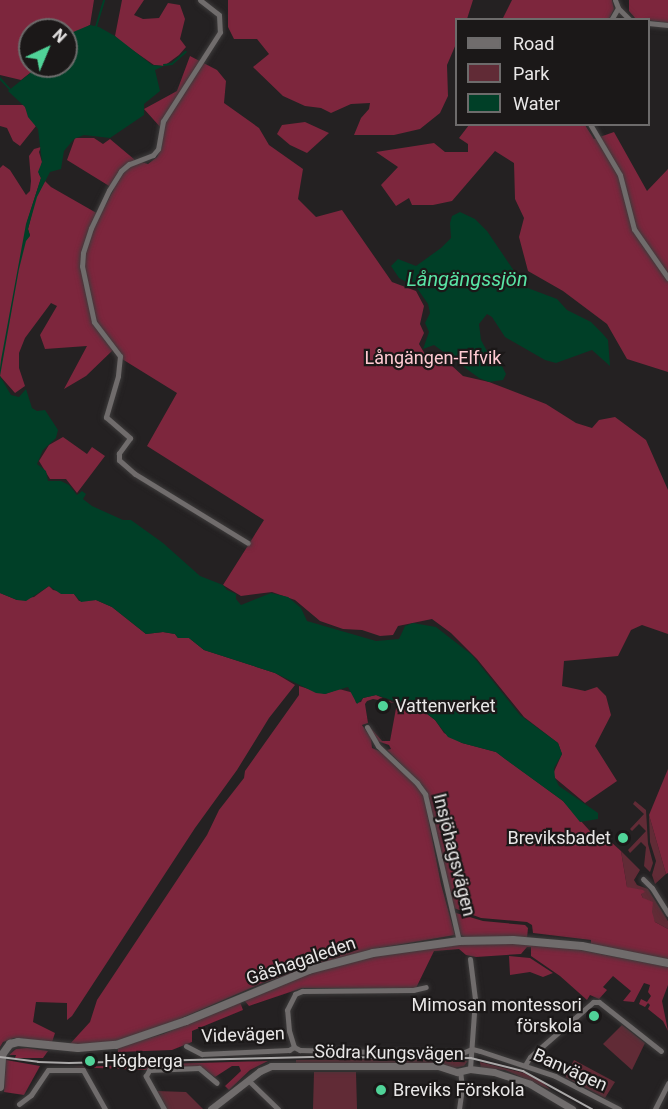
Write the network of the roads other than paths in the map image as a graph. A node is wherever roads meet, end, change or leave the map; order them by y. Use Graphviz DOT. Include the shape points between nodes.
graph roads {
  1 [pos="200,0"];
  2 [pos="615,0"];
  3 [pos="618,8"];
  4 [pos="612,18"];
  5 [pos="628,18"];
  6 [pos="650,23"];
  7 [pos="668,25"];
  8 [pos="591,126"];
  9 [pos="668,278"];
  10 [pos="248,543"];
  11 [pos="367,727"];
  12 [pos="643,879"];
  13 [pos="668,914"];
  14 [pos="459,941"];
  15 [pos="470,959"];
  16 [pos="668,964"];
  17 [pos="426,987"];
  18 [pos="186,1046"];
  19 [pos="294,1047"];
  20 [pos="472,1049"];
  21 [pos="661,1051"];
  22 [pos="525,1065"];
  23 [pos="470,1069"];
  24 [pos="460,1071"];
  25 [pos="248,1080"];
  26 [pos="217,1083"];
  27 [pos="668,1083"];
  28 [pos="0,1087"];
  29 [pos="667,1091"];
  30 [pos="19,1104"];
  31 [pos="105,1109"];
  32 [pos="164,1109"];
  33 [pos="211,1109"];
  34 [pos="278,1109"];
  35 [pos="459,1109"];
  36 [pos="572,1109"];
  37 [pos="619,1109"];
  38 [pos="655,1109"];
  1 -- 10 [label="street" via="219,15 220,32 163,121 158,149 153,155 129,164 109,190 91,228 82,266 94,322 120,356 106,417 130,438 119,453 119,460 135,474"];
  2 -- 3 [label="street"];
  3 -- 4 [label="street"];
  3 -- 5 [label="street"];
  6 -- 7 [label="street"];
  8 -- 9 [label="street" via="620,175 634,229"];
  11 -- 14 [label="street, Insjöhagsvägen" via="378,746 425,794"];
  12 -- 13 [label="street"];
  14 -- 16 [label="main road, Gåshagaleden" via="559,943"];
  14 -- 28 [label="main road, Gåshagaleden" via="373,953 309,970 186,1022 116,1045 78,1048 14,1043 3,1053"];
  15 -- 20 [label="street" via="475,999"];
  17 -- 19 [label="street, Videvägen" via="295,994 287,1010"];
  18 -- 19 [label="street, Videvägen" via="202,1054"];
  19 -- 20 [label="street, Banvägen" via="460,1054"];
  20 -- 22 [label="street, Banvägen"];
  20 -- 23 [label="street"];
  21 -- 22 [label="street" via="599,1002 588,1004"];
  22 -- 37 [label="street, Banvägen"];
  23 -- 24 [label="street, Södra Kungsvägen"];
  23 -- 36 [label="street, Södra Kungsvägen" via="519,1079"];
  24 -- 25 [label="street, Södra Kungsvägen" via="438,1066 278,1066 266,1068"];
  24 -- 35 [label="street"];
  25 -- 33 [label="street, Södra Kungsvägen"];
  25 -- 34 [label="street"];
  26 -- 32 [label="street" via="199,1068 149,1070 146,1076"];
  27 -- 29 [label="street"];
  29 -- 38 [label="street"];
  30 -- 31 [label="street" via="31,1095 48,1070 83,1070"];
}
